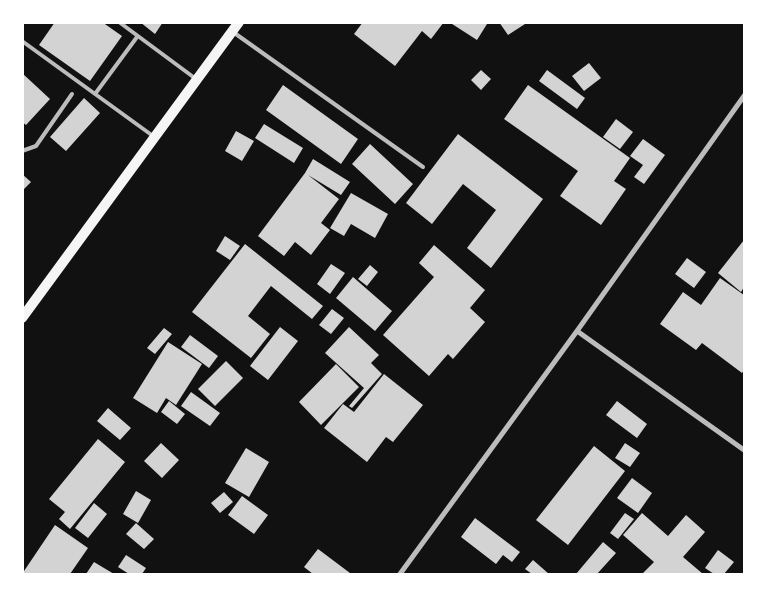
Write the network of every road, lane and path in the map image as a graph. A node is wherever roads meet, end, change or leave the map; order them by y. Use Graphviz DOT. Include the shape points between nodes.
graph roads {
  1 [pos="118,22"];
  2 [pos="239,22"];
  3 [pos="233,31"];
  4 [pos="137,37"];
  5 [pos="22,41"];
  6 [pos="197,80"];
  7 [pos="72,94"];
  8 [pos="95,94"];
  9 [pos="744,96"];
  10 [pos="155,137"];
  11 [pos="22,151"];
  12 [pos="423,167"];
  13 [pos="22,318"];
  14 [pos="577,331"];
  15 [pos="744,450"];
  16 [pos="400,574"];
  1 -- 4 [label="lane"];
  2 -- 3 [label="main road"];
  3 -- 6 [label="main road"];
  3 -- 12 [label="lane"];
  4 -- 6 [label="lane"];
  4 -- 8 [label="lane"];
  5 -- 8 [label="lane"];
  6 -- 10 [label="main road"];
  7 -- 11 [label="lane" via="36,146"];
  8 -- 10 [label="lane"];
  9 -- 14 [label="street"];
  10 -- 13 [label="main road"];
  14 -- 15 [label="street"];
  14 -- 16 [label="street"];
}
